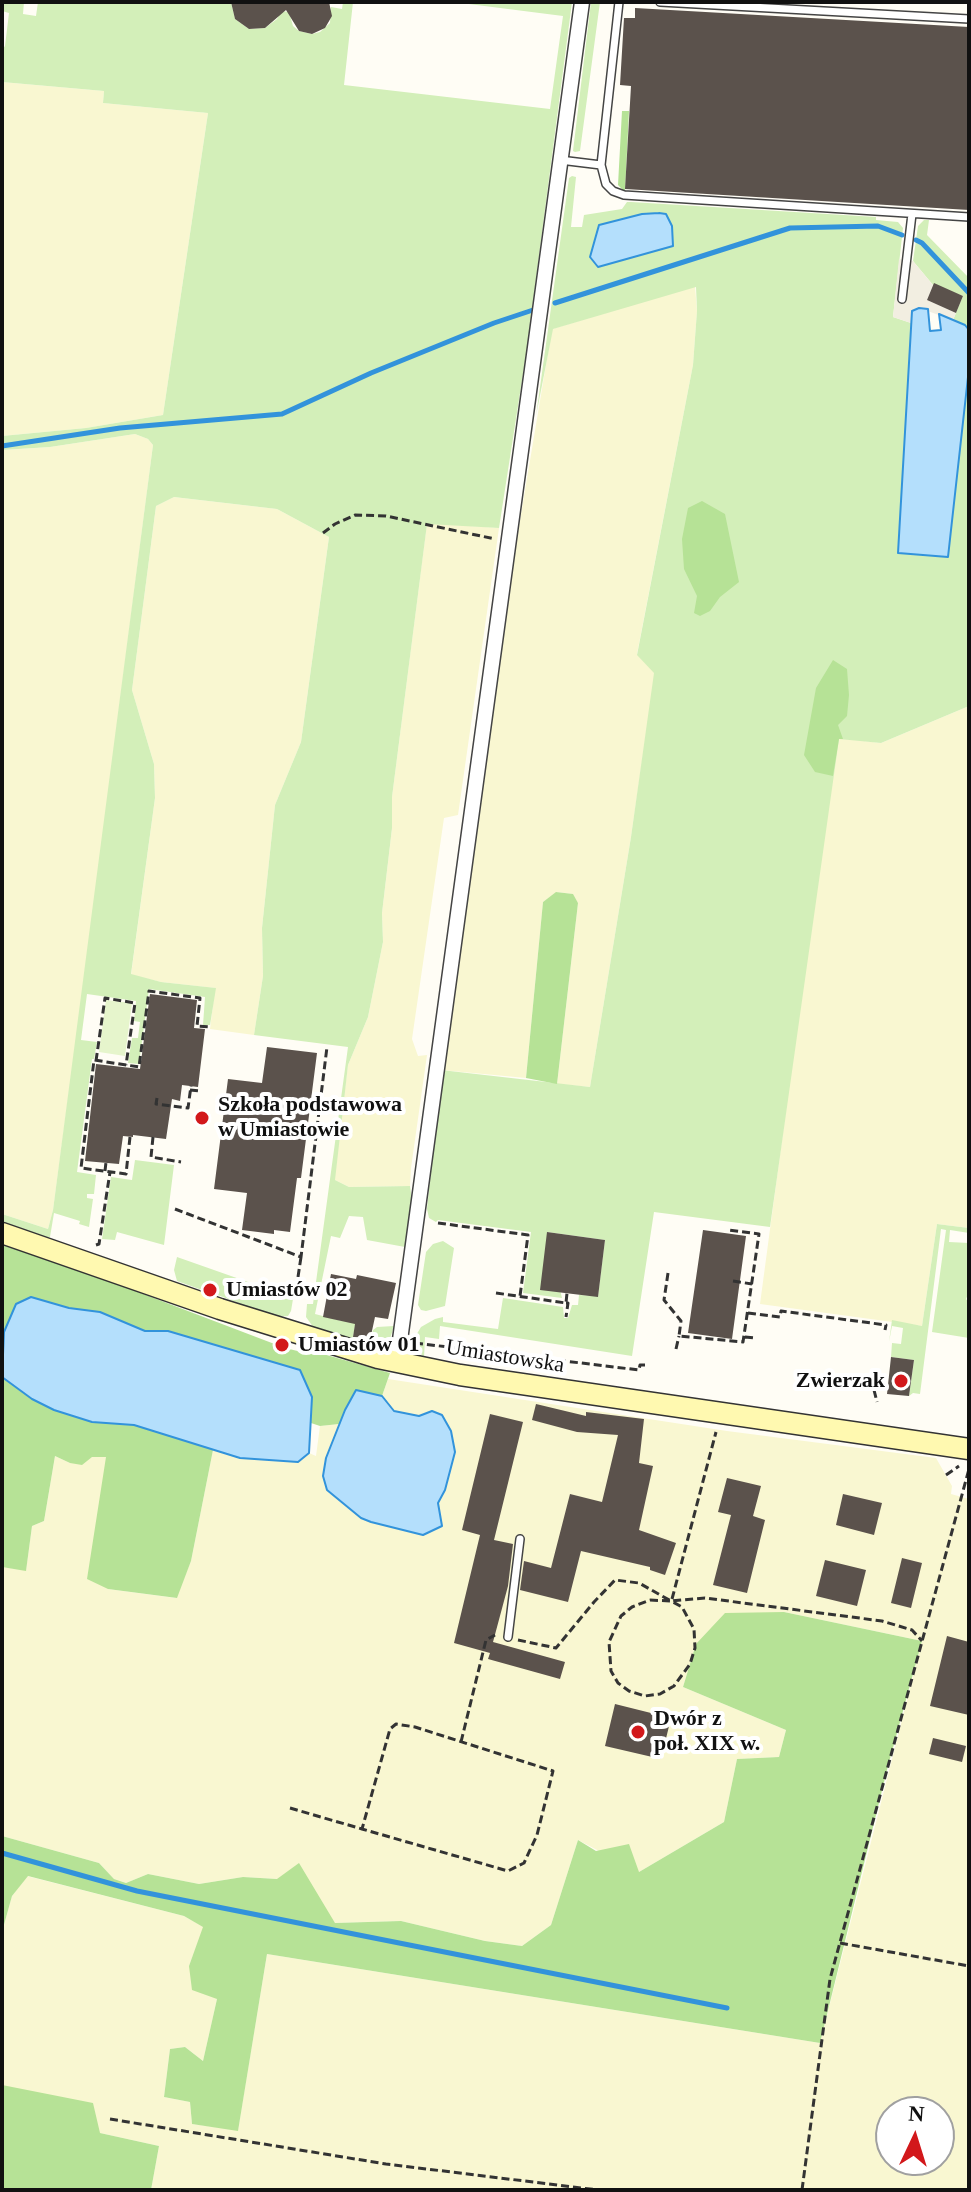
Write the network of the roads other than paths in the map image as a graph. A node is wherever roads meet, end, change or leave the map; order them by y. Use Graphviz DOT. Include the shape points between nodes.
graph roads {
  1 [pos="582,2"];
  2 [pos="619,2"];
  3 [pos="660,2"];
  4 [pos="969,19"];
  5 [pos="560,160"];
  6 [pos="601,165"];
  7 [pos="912,214"];
  8 [pos="969,217"];
  9 [pos="902,299"];
  10 [pos="2,1233"];
  11 [pos="397,1362"];
  12 [pos="969,1449"];
  13 [pos="520,1539"];
  14 [pos="508,1637"];
  1 -- 5 [label="street"];
  2 -- 6 [label="lane"];
  3 -- 4 [label="lane"];
  5 -- 6 [label="lane"];
  5 -- 11 [label="street"];
  6 -- 7 [label="lane" via="606,184 624,195"];
  7 -- 8 [label="lane"];
  7 -- 9 [label="lane"];
  10 -- 11 [label="main road, Umiastowska" via="220,1309"];
  11 -- 12 [label="main road, Umiastowska"];
  13 -- 14 [label="lane"];
}
